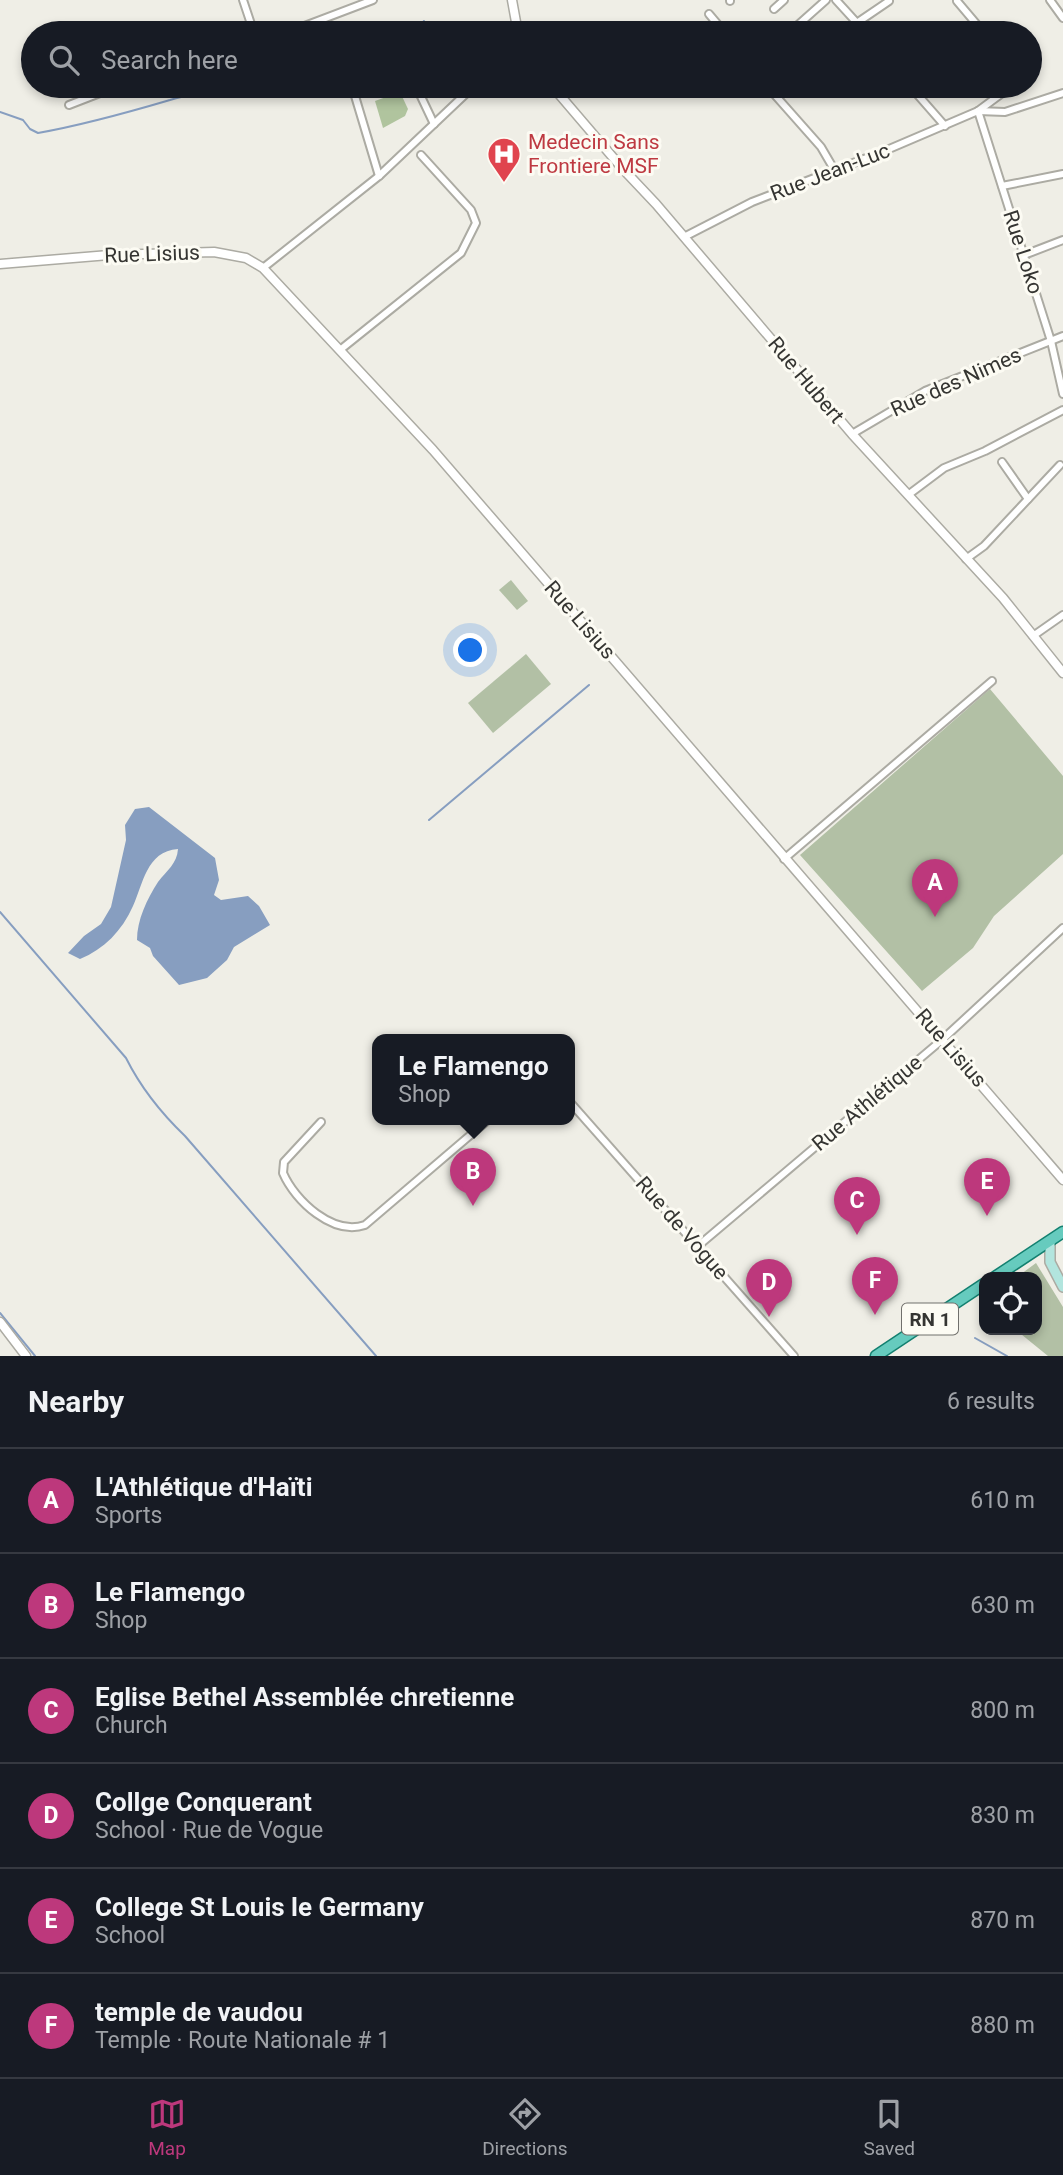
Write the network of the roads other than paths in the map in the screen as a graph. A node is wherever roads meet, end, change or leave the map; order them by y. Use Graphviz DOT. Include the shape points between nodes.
graph roads {
  1 [pos="243,0"];
  2 [pos="373,0"];
  3 [pos="512,0"];
  4 [pos="784,0"];
  5 [pos="827,0"];
  6 [pos="836,0"];
  7 [pos="1050,0"];
  8 [pos="889,1"];
  9 [pos="957,1"];
  10 [pos="774,9"];
  11 [pos="709,14"];
  12 [pos="1063,18"];
  13 [pos="250,21"];
  14 [pos="318,21"];
  15 [pos="515,21"];
  16 [pos="715,21"];
  17 [pos="803,21"];
  18 [pos="855,21"];
  19 [pos="860,21"];
  20 [pos="974,21"];
  21 [pos="1063,93"];
  22 [pos="85,98"];
  23 [pos="356,98"];
  24 [pos="421,98"];
  25 [pos="461,98"];
  26 [pos="562,98"];
  27 [pos="778,98"];
  28 [pos="920,98"];
  29 [pos="996,98"];
  30 [pos="69,104"];
  31 [pos="978,111"];
  32 [pos="433,124"];
  33 [pos="945,126"];
  34 [pos="421,155"];
  35 [pos="835,171"];
  36 [pos="1063,174"];
  37 [pos="379,176"];
  38 [pos="1002,186"];
  39 [pos="684,237"];
  40 [pos="1063,240"];
  41 [pos="1024,255"];
  42 [pos="269,263"];
  43 [pos="0,264"];
  44 [pos="1063,336"];
  45 [pos="1051,341"];
  46 [pos="341,350"];
  47 [pos="1063,394"];
  48 [pos="1063,410"];
  49 [pos="852,434"];
  50 [pos="1002,462"];
  51 [pos="1060,465"];
  52 [pos="908,495"];
  53 [pos="1028,499"];
  54 [pos="966,559"];
  55 [pos="1063,615"];
  56 [pos="1033,636"];
  57 [pos="1063,673"];
  58 [pos="992,681"];
  59 [pos="784,859"];
  60 [pos="1063,928"];
  61 [pos="943,1039"];
  62 [pos="575,1108"];
  63 [pos="321,1122"];
  64 [pos="482,1125"];
  65 [pos="1063,1180"];
  66 [pos="1063,1233"];
  67 [pos="1050,1242"];
  68 [pos="698,1246"];
  69 [pos="1003,1272"];
  70 [pos="979,1287"];
  71 [pos="1063,1287"];
  72 [pos="0,1322"];
  73 [pos="26,1356"];
  74 [pos="793,1356"];
  75 [pos="876,1356"];
  1 -- 13 [label="street"];
  2 -- 14 [label="street"];
  3 -- 15 [label="street"];
  4 -- 10 [label="street"];
  5 -- 17 [label="street"];
  6 -- 18 [label="street"];
  7 -- 12 [label="street"];
  8 -- 19 [label="street"];
  9 -- 20 [label="street"];
  11 -- 16 [label="street"];
  21 -- 31 [label="street" via="1005,112"];
  22 -- 30 [label="street"];
  23 -- 37 [label="street"];
  24 -- 32 [label="street"];
  25 -- 32 [label="street"];
  26 -- 39 [label="street, Rue Hubert"];
  27 -- 35 [label="street" via="821,147"];
  28 -- 33 [label="street"];
  29 -- 31 [label="street"];
  31 -- 33 [label="street, Rue Jean-Luc"];
  31 -- 38 [label="street, Rue Loko"];
  32 -- 37 [label="street"];
  33 -- 35 [label="street, Rue Jean-Luc"];
  34 -- 46 [label="street" via="471,210 475,227 461,253"];
  35 -- 39 [label="street, Rue Jean-Luc" via="752,202"];
  36 -- 38 [label="street"];
  37 -- 42 [label="street"];
  38 -- 41 [label="street, Rue Loko"];
  39 -- 49 [label="street, Rue Hubert"];
  40 -- 41 [label="street"];
  41 -- 45 [label="street, Rue Loko"];
  42 -- 43 [label="street, Rue Lisius" via="214,252"];
  42 -- 46 [label="street, Rue Lisius"];
  44 -- 45 [label="street, Rue des Nimes"];
  45 -- 47 [label="street, Rue Loko"];
  45 -- 49 [label="street, Rue des Nimes" via="925,391"];
  46 -- 59 [label="street, Rue Lisius" via="433,450"];
  48 -- 52 [label="street" via="944,468"];
  49 -- 52 [label="street, Rue Hubert"];
  50 -- 53 [label="street"];
  51 -- 53 [label="street"];
  52 -- 54 [label="street, Rue Hubert"];
  53 -- 54 [label="street"];
  54 -- 56 [label="street, Rue Hubert"];
  55 -- 56 [label="street"];
  56 -- 57 [label="street, Rue Hubert"];
  58 -- 59 [label="street"];
  59 -- 61 [label="street, Rue Lisius"];
  60 -- 61 [label="street, Rue Athlétique"];
  61 -- 65 [label="street, Rue Lisius"];
  61 -- 68 [label="street, Rue Athlétique"];
  62 -- 68 [label="street, Rue de Vogue"];
  63 -- 64 [label="street" via="284,1162 283,1174 315,1211 348,1228 365,1225"];
  66 -- 67 [label="main road"];
  67 -- 69 [label="main road"];
  67 -- 71 [label="main road" via="1050,1262"];
  68 -- 74 [label="street, Rue de Vogue"];
  70 -- 75 [label="main road, RN 1"];
  72 -- 73 [label="street"];
}
